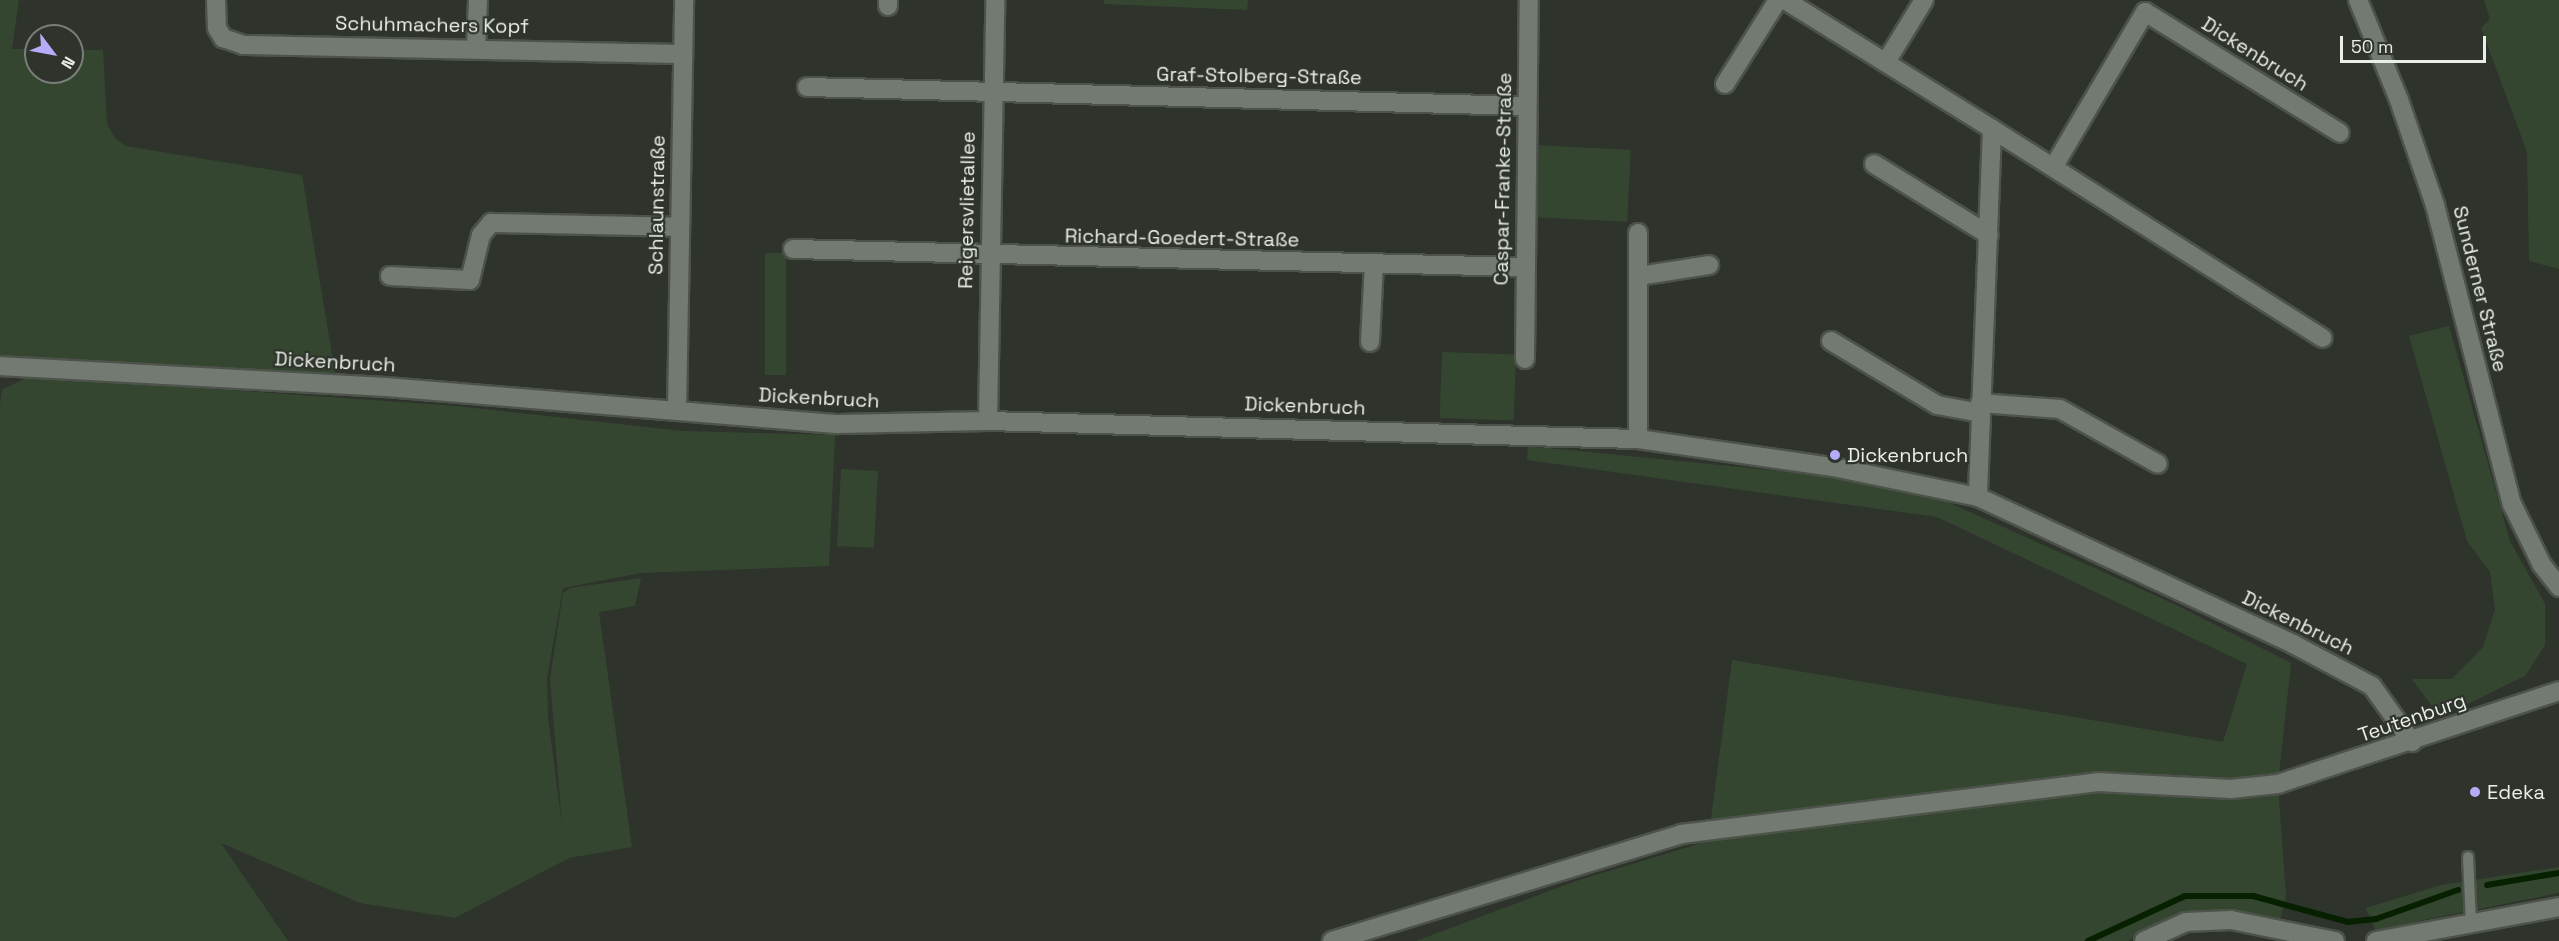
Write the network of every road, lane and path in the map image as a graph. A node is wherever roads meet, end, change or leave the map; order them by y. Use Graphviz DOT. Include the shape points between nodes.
graph roads {
  1 [pos="216,0"];
  2 [pos="478,0"];
  3 [pos="684,0"];
  4 [pos="994,0"];
  5 [pos="1529,0"];
  6 [pos="1778,0"];
  7 [pos="1785,0"];
  8 [pos="1924,0"];
  9 [pos="2358,0"];
  10 [pos="476,48"];
  11 [pos="681,54"];
  12 [pos="1886,62"];
  13 [pos="1725,84"];
  14 [pos="807,87"];
  15 [pos="991,94"];
  16 [pos="1527,106"];
  17 [pos="1992,129"];
  18 [pos="2340,133"];
  19 [pos="1874,164"];
  20 [pos="2055,166"];
  21 [pos="678,226"];
  22 [pos="1638,233"];
  23 [pos="1989,235"];
  24 [pos="793,249"];
  25 [pos="988,255"];
  26 [pos="1374,264"];
  27 [pos="1709,265"];
  28 [pos="1524,267"];
  29 [pos="390,276"];
  30 [pos="1640,276"];
  31 [pos="2323,338"];
  32 [pos="1831,341"];
  33 [pos="1370,342"];
  34 [pos="1525,359"];
  35 [pos="0,366"];
  36 [pos="1980,408"];
  37 [pos="677,411"];
  38 [pos="988,421"];
  39 [pos="1638,439"];
  40 [pos="2158,464"];
  41 [pos="1978,497"];
  42 [pos="2559,587"];
  43 [pos="2559,691"];
  44 [pos="2412,742"];
  45 [pos="2468,857"];
  46 [pos="2559,907"];
  47 [pos="2470,916"];
  48 [pos="2420,938"];
  49 [pos="1332,941"];
  50 [pos="2144,941"];
  51 [pos="2335,941"];
  52 [pos="2376,941"];
  1 -- 10 [label="street, Schuhmachers Kopf" via="217,28 233,44"];
  2 -- 10 [label="street"];
  3 -- 11 [label="street, Schlaunstraße"];
  4 -- 15 [label="street, Reigersvlietallee"];
  5 -- 16 [label="street, Caspar-Franke-Straße"];
  6 -- 13 [label="street"];
  7 -- 12 [label="street"];
  8 -- 12 [label="street"];
  9 -- 42 [label="street, Sunderner Straße" via="2399,100 2435,205 2512,504 2542,565"];
  10 -- 11 [label="street, Schuhmachers Kopf"];
  11 -- 21 [label="street, Schlaunstraße"];
  12 -- 17 [label="street"];
  14 -- 15 [label="street, Graf-Stolberg-Straße"];
  15 -- 16 [label="street, Graf-Stolberg-Straße"];
  15 -- 25 [label="street, Reigersvlietallee"];
  16 -- 28 [label="street, Caspar-Franke-Straße"];
  17 -- 20 [label="street"];
  17 -- 23 [label="street"];
  18 -- 20 [label="street, Dickenbruch" via="2145,12"];
  19 -- 23 [label="street"];
  20 -- 31 [label="street"];
  21 -- 29 [label="street" via="491,223 481,235 470,280"];
  21 -- 37 [label="street, Schlaunstraße"];
  22 -- 30 [label="street"];
  23 -- 36 [label="street"];
  24 -- 25 [label="street, Richard-Goedert-Straße"];
  25 -- 26 [label="street, Richard-Goedert-Straße"];
  25 -- 38 [label="street, Reigersvlietallee"];
  26 -- 28 [label="street, Richard-Goedert-Straße"];
  26 -- 33 [label="street"];
  27 -- 30 [label="street"];
  28 -- 34 [label="street, Caspar-Franke-Straße"];
  30 -- 39 [label="street"];
  32 -- 36 [label="street" via="1937,405"];
  35 -- 37 [label="street, Dickenbruch" via="386,387"];
  36 -- 40 [label="street" via="2060,409"];
  36 -- 41 [label="street"];
  37 -- 38 [label="street, Dickenbruch" via="838,424"];
  38 -- 39 [label="street, Dickenbruch"];
  39 -- 41 [label="street, Dickenbruch" via="1896,478"];
  41 -- 44 [label="street, Dickenbruch" via="2353,675 2372,686"];
  43 -- 44 [label="street, Teutenburg"];
  44 -- 49 [label="street, Teutenburg" via="2278,784 2231,789 2098,782 1681,834"];
  45 -- 47 [label="lane"];
  46 -- 47 [label="street"];
  47 -- 48 [label="street"];
  48 -- 52 [label="street"];
  50 -- 51 [label="street" via="2186,922 2230,920"];
}
